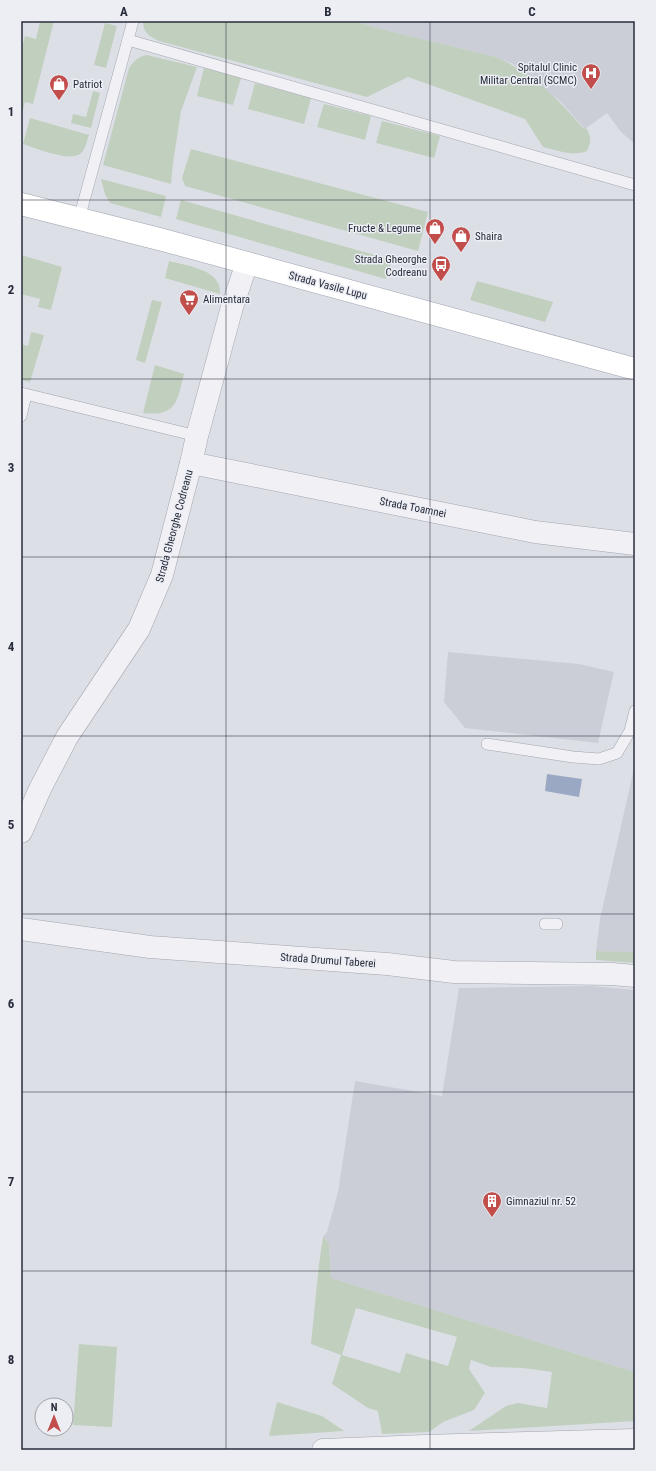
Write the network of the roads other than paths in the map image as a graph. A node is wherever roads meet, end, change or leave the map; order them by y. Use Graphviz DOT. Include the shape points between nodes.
graph roads {
  1 [pos="133,21"];
  2 [pos="128,40"];
  3 [pos="635,185"];
  4 [pos="21,204"];
  5 [pos="79,219"];
  6 [pos="247,263"];
  7 [pos="635,369"];
  8 [pos="24,394"];
  9 [pos="21,416"];
  10 [pos="197,436"];
  11 [pos="191,463"];
  12 [pos="635,544"];
  13 [pos="635,711"];
  14 [pos="487,744"];
  15 [pos="21,832"];
  16 [pos="545,924"];
  17 [pos="557,924"];
  18 [pos="21,929"];
  19 [pos="635,976"];
  20 [pos="635,1440"];
  21 [pos="356,1449"];
  22 [pos="323,1450"];
  1 -- 2 [label="lane"];
  2 -- 3 [label="lane"];
  2 -- 5 [label="lane"];
  4 -- 5 [label="main road, Strada Vasile Lupu"];
  5 -- 6 [label="main road, Strada Vasile Lupu"];
  6 -- 7 [label="main road, Strada Vasile Lupu"];
  6 -- 10 [label="street, Strada Gheorghe Codreanu" via="232,307"];
  8 -- 9 [label="lane"];
  8 -- 10 [label="lane"];
  10 -- 11 [label="street, Strada Gheorghe Codreanu"];
  11 -- 12 [label="street, Strada Toamnei" via="535,532"];
  11 -- 15 [label="street, Strada Gheorghe Codreanu" via="162,576 139,629 67,737"];
  13 -- 14 [label="lane" via="630,731 617,753 599,759"];
  16 -- 17 [label="lane"];
  18 -- 19 [label="street, Strada Drumul Taberei" via="150,947 387,964 454,972"];
  20 -- 21 [label="street"];
  21 -- 22 [label="street"];
}
